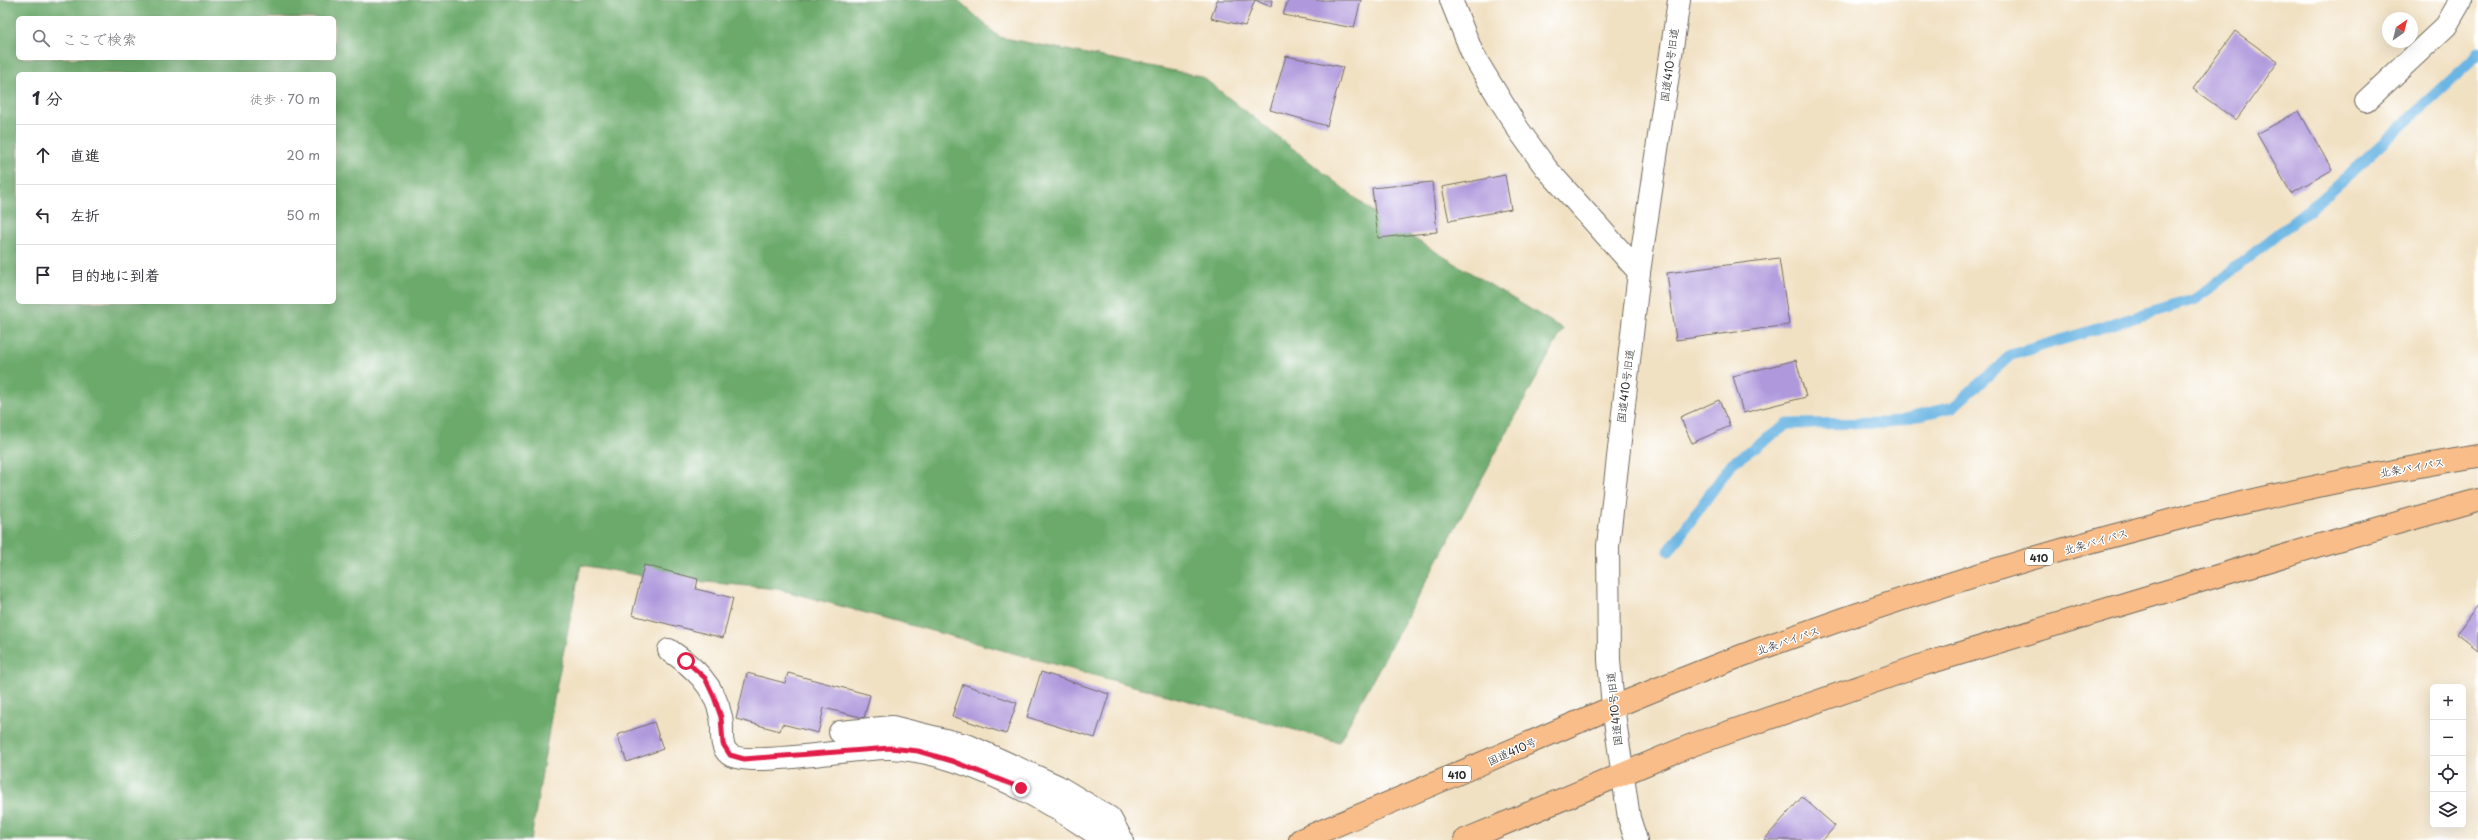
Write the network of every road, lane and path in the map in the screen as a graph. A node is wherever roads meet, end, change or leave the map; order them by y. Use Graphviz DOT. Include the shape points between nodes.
graph roads {
  1 [pos="1451,0"];
  2 [pos="1679,0"];
  3 [pos="2460,0"];
  4 [pos="2366,101"];
  5 [pos="1638,272"];
  6 [pos="2478,456"];
  7 [pos="2478,500"];
  8 [pos="670,650"];
  9 [pos="1613,707"];
  10 [pos="840,732"];
  11 [pos="1622,774"];
  12 [pos="1106,840"];
  13 [pos="1122,840"];
  14 [pos="1300,840"];
  15 [pos="1465,840"];
  16 [pos="1636,840"];
  1 -- 5 [label="street" via="1473,55 1518,129 1551,174"];
  2 -- 5 [label="street, 国道410号旧道"];
  3 -- 4 [label="street" via="2446,26"];
  5 -- 9 [label="street, 国道410号旧道" via="1608,546 1607,612"];
  6 -- 9 [label="highway, 北条バイパス / 410" via="2398,469 2294,491 2152,525 2024,562 1773,644"];
  7 -- 11 [label="highway" via="1925,664 1692,745"];
  8 -- 12 [label="street" via="705,678 721,717 723,744 730,755 744,759 830,754 867,748 918,751 1021,788"];
  9 -- 11 [label="street, 国道410号旧道"];
  9 -- 14 [label="highway, 国道410号 / 410"];
  10 -- 13 [label="street" via="892,727 969,746 1057,786 1110,818"];
  11 -- 15 [label="highway"];
  11 -- 16 [label="street, 国道410号旧道" via="1629,818"];
}
